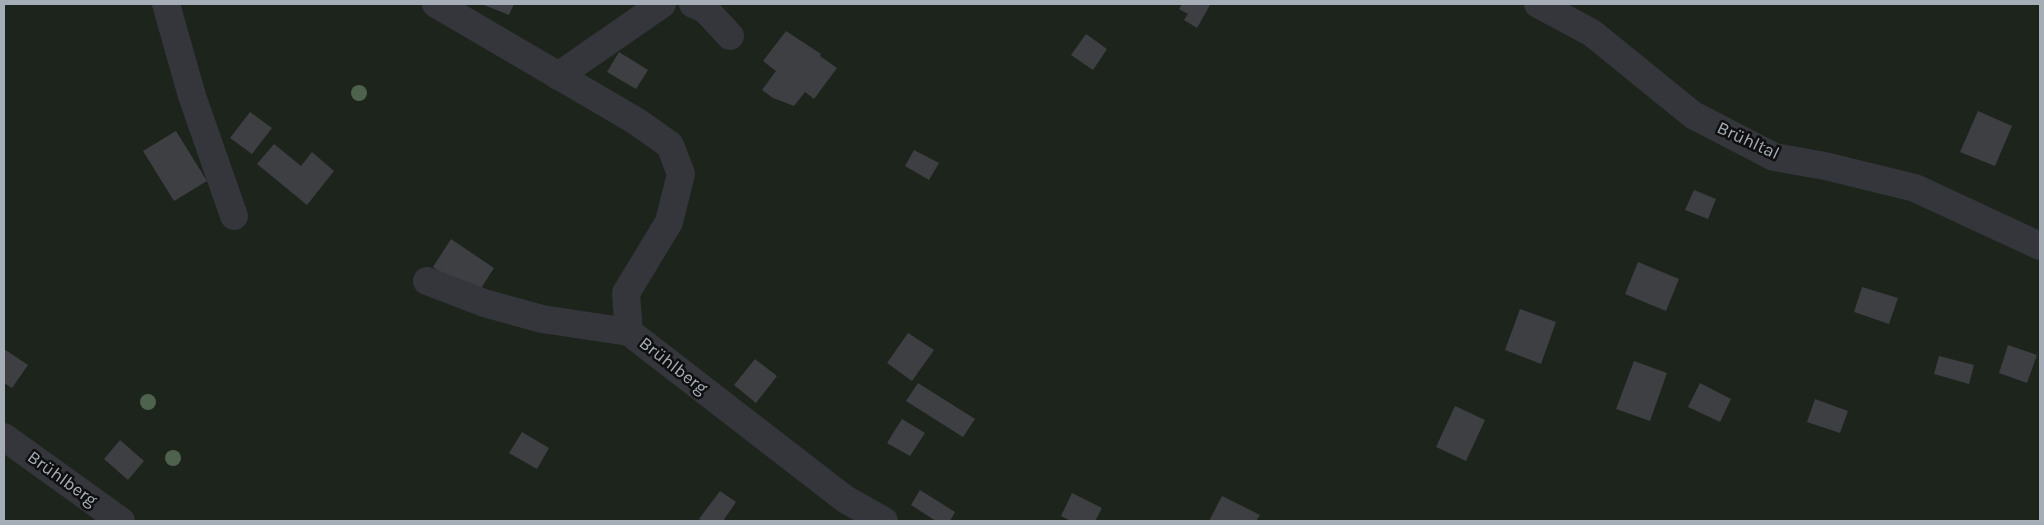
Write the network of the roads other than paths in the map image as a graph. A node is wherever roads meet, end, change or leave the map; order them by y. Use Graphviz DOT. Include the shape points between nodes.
graph roads {
  1 [pos="166,4"];
  2 [pos="436,4"];
  3 [pos="662,4"];
  4 [pos="693,4"];
  5 [pos="1538,4"];
  6 [pos="730,36"];
  7 [pos="558,76"];
  8 [pos="234,216"];
  9 [pos="2040,246"];
  10 [pos="427,281"];
  11 [pos="629,332"];
  12 [pos="4,437"];
  13 [pos="845,499"];
  14 [pos="121,521"];
  15 [pos="863,521"];
  16 [pos="884,521"];
  1 -- 8 [label="lane" via="192,96"];
  2 -- 7 [label="lane, Brühlberg"];
  3 -- 7 [label="lane"];
  4 -- 6 [label="lane" via="705,9"];
  5 -- 9 [label="lane, Brühltal" via="1592,33 1693,115 1774,157 1915,188"];
  7 -- 11 [label="lane, Brühlberg" via="670,144 680,174 669,222 626,293"];
  10 -- 11 [label="lane" via="484,303 542,319"];
  11 -- 13 [label="lane, Brühlberg"];
  12 -- 14 [label="lane, Brühlberg"];
  13 -- 15 [label="lane"];
  13 -- 16 [label="lane, Brühlberg"];
}
